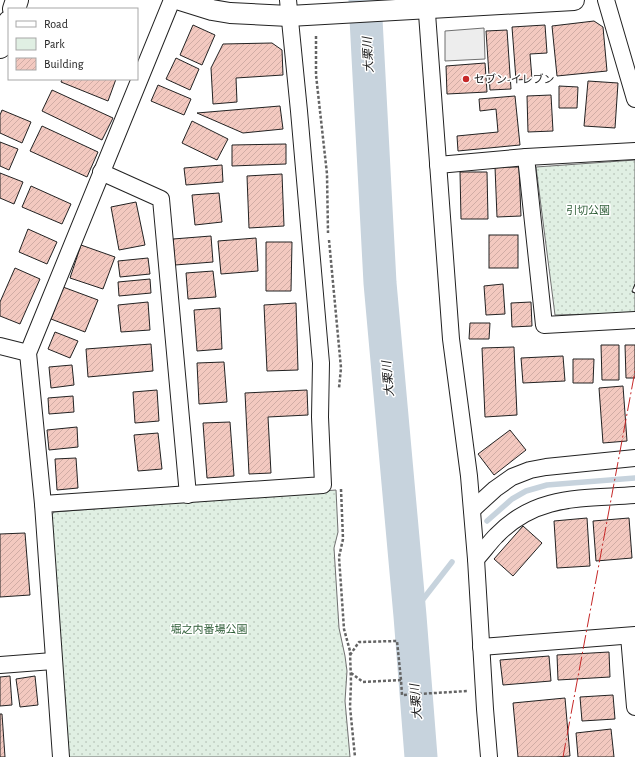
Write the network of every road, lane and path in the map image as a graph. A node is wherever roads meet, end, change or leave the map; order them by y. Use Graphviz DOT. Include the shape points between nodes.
graph roads {
  1 [pos="172,0"];
  2 [pos="180,0"];
  3 [pos="574,0"];
  4 [pos="606,0"];
  5 [pos="421,6"];
  6 [pos="288,8"];
  7 [pos="8,25"];
  8 [pos="0,47"];
  9 [pos="635,99"];
  10 [pos="635,151"];
  11 [pos="526,157"];
  12 [pos="438,165"];
  13 [pos="101,172"];
  14 [pos="635,320"];
  15 [pos="0,346"];
  16 [pos="28,353"];
  17 [pos="635,458"];
  18 [pos="188,495"];
  19 [pos="635,495"];
  20 [pos="43,504"];
  21 [pos="472,510"];
  22 [pos="476,560"];
  23 [pos="632,636"];
  24 [pos="481,647"];
  25 [pos="350,655"];
  26 [pos="53,661"];
  27 [pos="0,666"];
  28 [pos="351,673"];
  29 [pos="401,680"];
  30 [pos="471,691"];
  31 [pos="635,707"];
  32 [pos="61,757"];
  33 [pos="489,757"];
  1 -- 13 [label="street"];
  2 -- 6 [label="street" via="212,10 249,15"];
  3 -- 5 [label="street"];
  4 -- 9 [label="street"];
  5 -- 6 [label="street" via="322,15"];
  5 -- 12 [label="street"];
  6 -- 18 [label="street" via="320,363 323,485"];
  7 -- 8 [label="main road"];
  10 -- 11 [label="street"];
  11 -- 12 [label="street"];
  11 -- 14 [label="street" via="544,325"];
  12 -- 21 [label="street" via="451,339"];
  13 -- 16 [label="street"];
  13 -- 18 [label="street" via="161,199"];
  15 -- 16 [label="street"];
  16 -- 20 [label="street"];
  17 -- 21 [label="street" via="530,470 500,485"];
  18 -- 20 [label="street"];
  19 -- 22 [label="street" via="560,500 538,506 510,523"];
  20 -- 26 [label="street"];
  21 -- 22 [label="street"];
  22 -- 24 [label="street"];
  23 -- 24 [label="street"];
  23 -- 31 [label="street"];
  24 -- 33 [label="street"];
  25 -- 29 [label="path" via="359,642 397,641"];
  26 -- 27 [label="street"];
  26 -- 32 [label="street"];
  28 -- 29 [label="path" via="363,682"];
  29 -- 30 [label="path" via="402,695"];
}
